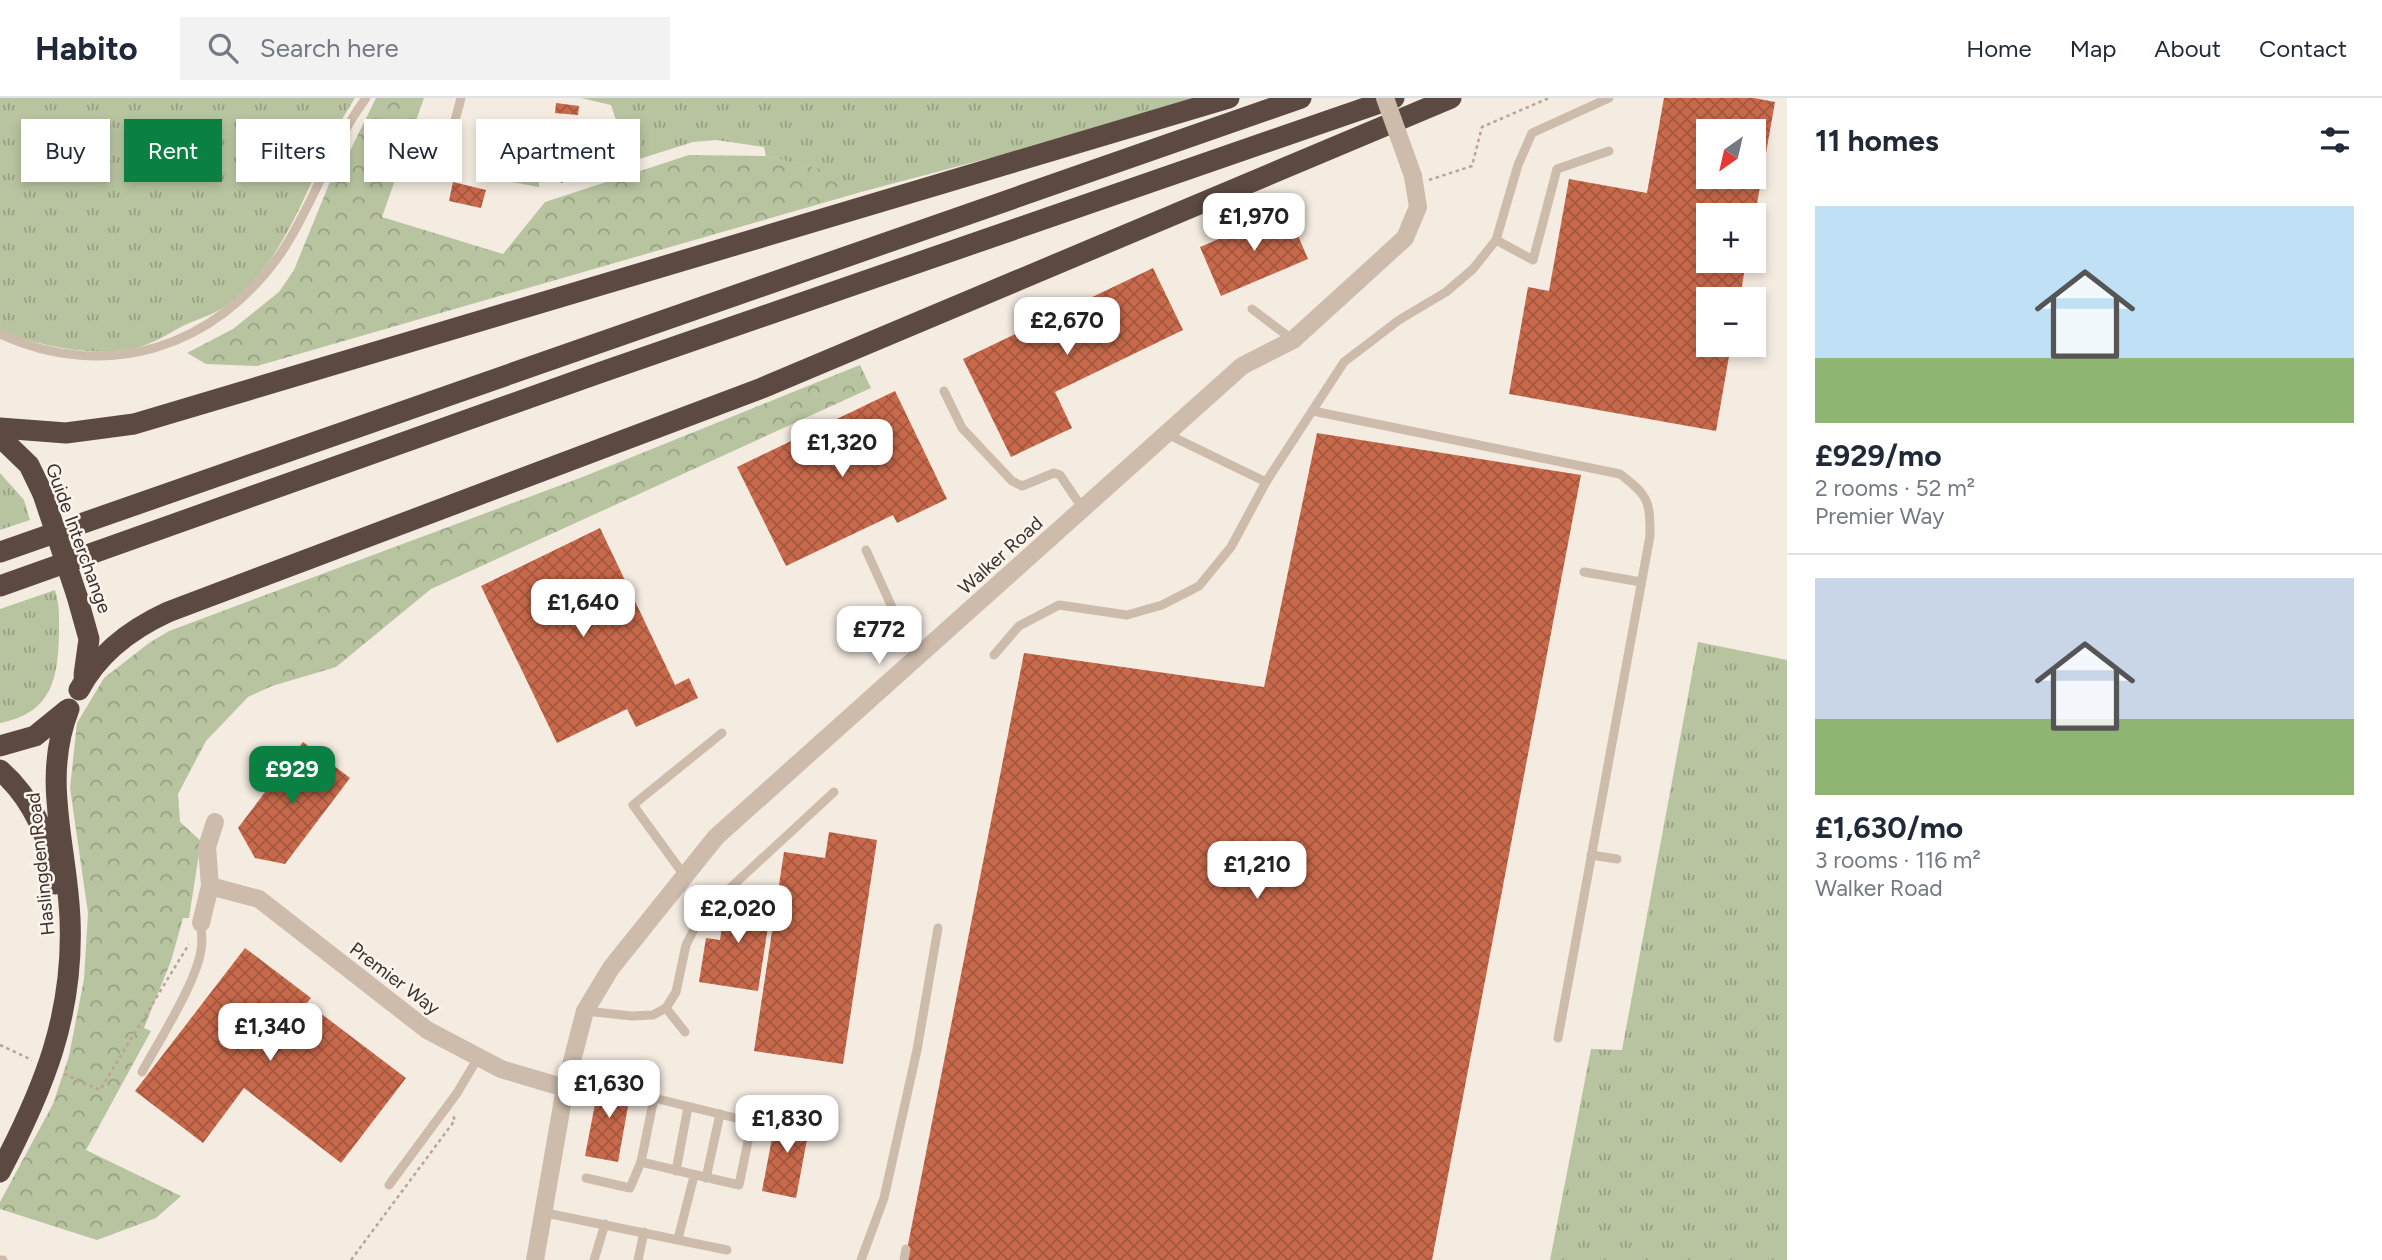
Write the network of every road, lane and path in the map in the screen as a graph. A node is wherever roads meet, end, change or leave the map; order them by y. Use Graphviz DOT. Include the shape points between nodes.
graph roads {
  1 [pos="366,98"];
  2 [pos="461,98"];
  3 [pos="1229,98"];
  4 [pos="1301,98"];
  5 [pos="1385,98"];
  6 [pos="1394,98"];
  7 [pos="1451,98"];
  8 [pos="1549,98"];
  9 [pos="1609,98"];
  10 [pos="455,119"];
  11 [pos="1609,151"];
  12 [pos="1414,180"];
  13 [pos="1496,240"];
  14 [pos="1252,309"];
  15 [pos="0,334"];
  16 [pos="1293,340"];
  17 [pos="944,391"];
  18 [pos="1313,411"];
  19 [pos="0,428"];
  20 [pos="1167,434"];
  21 [pos="0,436"];
  22 [pos="1266,482"];
  23 [pos="1083,509"];
  24 [pos="866,550"];
  25 [pos="0,552"];
  26 [pos="1584,572"];
  27 [pos="1641,582"];
  28 [pos="0,586"];
  29 [pos="923,652"];
  30 [pos="994,655"];
  31 [pos="74,699"];
  32 [pos="722,733"];
  33 [pos="0,746"];
  34 [pos="0,770"];
  35 [pos="834,793"];
  36 [pos="215,822"];
  37 [pos="1591,855"];
  38 [pos="1617,859"];
  39 [pos="684,875"];
  40 [pos="211,886"];
  41 [pos="201,923"];
  42 [pos="937,928"];
  43 [pos="666,1008"];
  44 [pos="585,1011"];
  45 [pos="685,1032"];
  46 [pos="1558,1038"];
  47 [pos="0,1045"];
  48 [pos="479,1056"];
  49 [pos="44,1065"];
  50 [pos="142,1072"];
  51 [pos="565,1088"];
  52 [pos="448,1106"];
  53 [pos="688,1107"];
  54 [pos="720,1114"];
  55 [pos="0,1148"];
  56 [pos="641,1162"];
  57 [pos="676,1171"];
  58 [pos="0,1172"];
  59 [pos="694,1176"];
  60 [pos="586,1178"];
  61 [pos="706,1178"];
  62 [pos="389,1185"];
  63 [pos="541,1212"];
  64 [pos="605,1224"];
  65 [pos="644,1232"];
  66 [pos="678,1239"];
  67 [pos="906,1249"];
  68 [pos="727,1250"];
  69 [pos="351,1260"];
  70 [pos="535,1260"];
  71 [pos="594,1260"];
  72 [pos="638,1260"];
  73 [pos="861,1260"];
  74 [pos="904,1260"];
  1 -- 15 [label="lane" via="281,253 248,294 204,328 136,355 96,358 57,354"];
  2 -- 10 [label="lane"];
  3 -- 19 [label="highway" via="134,424 66,433"];
  4 -- 25 [label="highway"];
  5 -- 12 [label="street, Walker Road, bridge"];
  6 -- 28 [label="highway"];
  7 -- 31 [label="highway" via="762,388 168,612 116,644"];
  8 -- 12 [label="path" via="1482,127 1472,166"];
  9 -- 13 [label="lane" via="1532,133"];
  11 -- 13 [label="lane" via="1557,169 1533,260"];
  12 -- 16 [label="street, Walker Road" via="1418,207 1405,238"];
  13 -- 18 [label="lane" via="1473,269 1446,292 1399,320 1344,362"];
  14 -- 16 [label="lane"];
  16 -- 20 [label="street, Walker Road" via="1242,366"];
  17 -- 23 [label="lane" via="962,428 1012,481 1022,486 1054,473 1060,475"];
  18 -- 22 [label="lane"];
  18 -- 27 [label="lane" via="1620,474 1643,491 1650,513"];
  20 -- 22 [label="lane"];
  20 -- 23 [label="street, Walker Road"];
  21 -- 31 [label="highway, Guide Interchange, bridge" via="29,465 43,494 85,617 90,649"];
  22 -- 30 [label="lane" via="1231,547 1199,586 1162,605 1127,615 1059,605 1019,626"];
  23 -- 29 [label="street, Walker Road"];
  24 -- 29 [label="lane" via="901,627"];
  26 -- 27 [label="lane"];
  27 -- 37 [label="lane"];
  29 -- 39 [label="street, Walker Road" via="716,837"];
  31 -- 33 [label="highway" via="35,736"];
  31 -- 49 [label="highway, Haslingden Road" via="57,743 54,775 65,855 70,952 62,1025"];
  32 -- 39 [label="lane" via="633,805"];
  34 -- 49 [label="highway, Haslingden Road" via="34,811 54,868 57,974"];
  35 -- 43 [label="lane" via="702,914 686,945 676,992"];
  36 -- 40 [label="street" via="207,847"];
  37 -- 38 [label="lane"];
  37 -- 46 [label="lane"];
  39 -- 44 [label="street, Walker Road" via="611,968"];
  40 -- 41 [label="street"];
  40 -- 48 [label="street, Premier Way" via="259,900 427,1030"];
  41 -- 49 [label="path" via="100,1090"];
  41 -- 50 [label="lane" via="201,951 179,1005"];
  42 -- 73 [label="lane" via="917,1050 884,1198"];
  43 -- 44 [label="lane" via="632,1016"];
  43 -- 45 [label="lane"];
  44 -- 51 [label="street, Walker Road"];
  47 -- 49 [label="path"];
  48 -- 51 [label="street, Premier Way" via="501,1069"];
  48 -- 52 [label="lane"];
  49 -- 55 [label="highway, Haslingden Road"];
  49 -- 58 [label="highway, Haslingden Road"];
  51 -- 63 [label="street, Walker Road"];
  52 -- 62 [label="lane"];
  52 -- 69 [label="path" via="455,1120"];
  53 -- 54 [label="lane"];
  53 -- 56 [label="lane" via="654,1098"];
  53 -- 57 [label="lane"];
  54 -- 61 [label="lane"];
  54 -- 61 [label="lane" via="752,1122 738,1185"];
  56 -- 57 [label="lane"];
  56 -- 60 [label="lane" via="630,1188"];
  57 -- 59 [label="lane"];
  59 -- 61 [label="lane"];
  59 -- 66 [label="lane"];
  63 -- 64 [label="lane"];
  63 -- 70 [label="street, Walker Road"];
  64 -- 65 [label="lane"];
  64 -- 71 [label="lane"];
  65 -- 66 [label="lane"];
  65 -- 72 [label="lane"];
  66 -- 68 [label="lane"];
  67 -- 74 [label="lane"];
}
